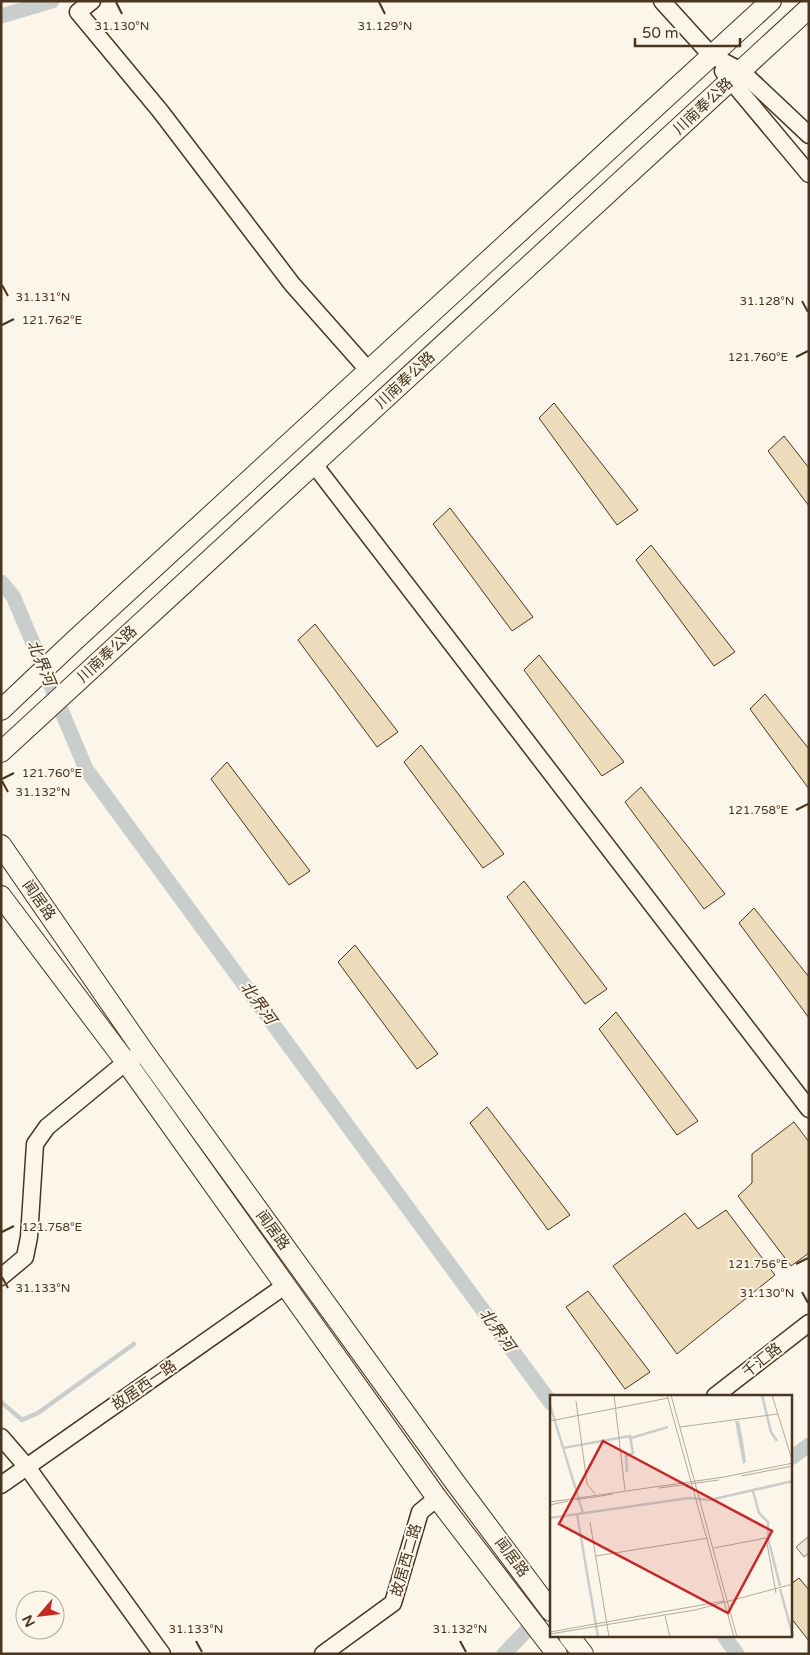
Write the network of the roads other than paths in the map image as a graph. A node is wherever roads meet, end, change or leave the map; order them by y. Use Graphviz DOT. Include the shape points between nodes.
graph roads {
  1 [pos="92,1"];
  2 [pos="662,1"];
  3 [pos="771,1"];
  4 [pos="809,8"];
  5 [pos="711,55"];
  6 [pos="735,76"];
  7 [pos="809,135"];
  8 [pos="809,174"];
  9 [pos="369,371"];
  10 [pos="314,464"];
  11 [pos="8,703"];
  12 [pos="1,752"];
  13 [pos="1,845"];
  14 [pos="1,896"];
  15 [pos="144,1052"];
  16 [pos="126,1062"];
  17 [pos="809,1109"];
  18 [pos="1,1277"];
  19 [pos="286,1285"];
  20 [pos="809,1323"];
  21 [pos="716,1395"];
  22 [pos="1,1436"];
  23 [pos="27,1467"];
  24 [pos="1,1485"];
  25 [pos="437,1498"];
  26 [pos="550,1610"];
  27 [pos="162,1654"];
  28 [pos="323,1654"];
  29 [pos="556,1654"];
  1 -- 9 [label="street" via="78,12 161,112 292,284"];
  2 -- 5 [label="street"];
  3 -- 5 [label="main road, 川南奉公路"];
  4 -- 6 [label="main road, 川南奉公路"];
  5 -- 6 [label="street"];
  5 -- 9 [label="main road, 川南奉公路"];
  6 -- 7 [label="street"];
  6 -- 8 [label="street"];
  6 -- 10 [label="main road, 川南奉公路"];
  9 -- 11 [label="main road, 川南奉公路"];
  10 -- 12 [label="main road, 川南奉公路"];
  10 -- 17 [label="street"];
  13 -- 15 [label="main road, 闻居路"];
  14 -- 16 [label="main road"];
  15 -- 16 [label="street"];
  15 -- 26 [label="main road, 闻居路"];
  16 -- 18 [label="street" via="47,1127 35,1144 25,1257"];
  16 -- 19 [label="main road"];
  19 -- 23 [label="street, 故居西一路"];
  19 -- 25 [label="main road"];
  20 -- 21 [label="street, 千汇路"];
  22 -- 23 [label="street"];
  23 -- 24 [label="street, 故居西一路"];
  23 -- 27 [label="street"];
  25 -- 28 [label="street, 故居西二路" via="420,1512 393,1603"];
  25 -- 29 [label="main road"];
}
